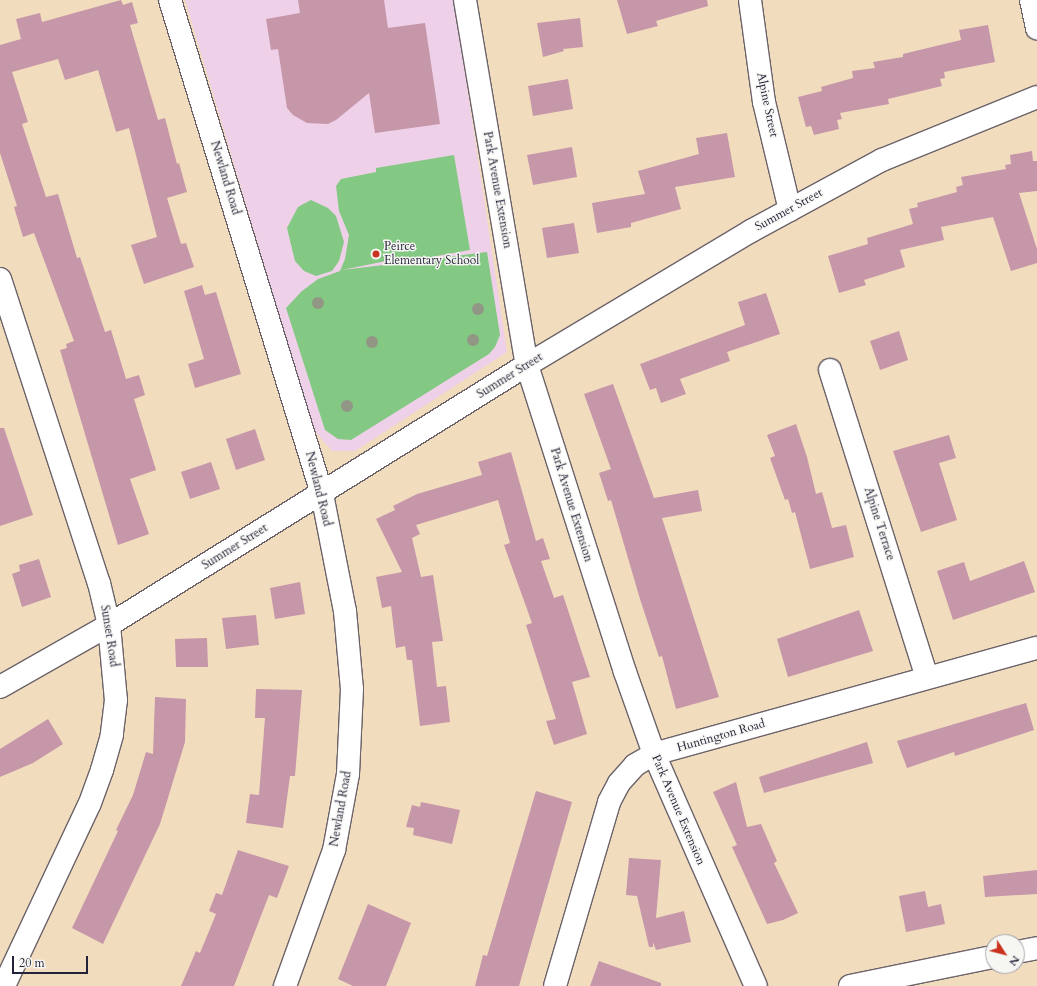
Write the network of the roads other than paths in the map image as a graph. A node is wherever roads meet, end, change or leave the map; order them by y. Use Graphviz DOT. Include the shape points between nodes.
graph roads {
  1 [pos="170,0"];
  2 [pos="750,0"];
  3 [pos="1031,0"];
  4 [pos="469,1"];
  5 [pos="1037,28"];
  6 [pos="1037,97"];
  7 [pos="790,210"];
  8 [pos="0,279"];
  9 [pos="527,365"];
  10 [pos="830,370"];
  11 [pos="322,494"];
  12 [pos="109,625"];
  13 [pos="1037,648"];
  14 [pos="928,677"];
  15 [pos="0,687"];
  16 [pos="654,754"];
  17 [pos="1037,948"];
  18 [pos="1025,950"];
  19 [pos="985,959"];
  20 [pos="4,986"];
  21 [pos="285,986"];
  22 [pos="555,986"];
  23 [pos="756,986"];
  24 [pos="850,986"];
  1 -- 11 [label="street, Newland Road"];
  2 -- 7 [label="street, Alpine Street" via="764,102"];
  3 -- 5 [label="street"];
  4 -- 9 [label="street, Park Avenue Extension"];
  6 -- 7 [label="street, Summer Street" via="882,160"];
  7 -- 9 [label="street, Summer Street"];
  8 -- 12 [label="street, Sunset Road" via="99,583"];
  9 -- 11 [label="street, Summer Street"];
  9 -- 16 [label="street, Park Avenue Extension" via="622,665"];
  10 -- 14 [label="street, Alpine Terrace"];
  11 -- 12 [label="street, Summer Street"];
  11 -- 21 [label="street, Newland Road" via="345,611 352,689 348,774 334,850"];
  12 -- 15 [label="street, Summer Street"];
  12 -- 20 [label="street, Sunset Road" via="116,700 112,735 102,770"];
  13 -- 14 [label="street, Huntington Road"];
  14 -- 16 [label="street, Huntington Road"];
  16 -- 22 [label="street, Huntington Road" via="634,765 619,783 609,802"];
  16 -- 23 [label="street, Park Avenue Extension"];
  17 -- 18 [label="street"];
  19 -- 24 [label="street"];
}
